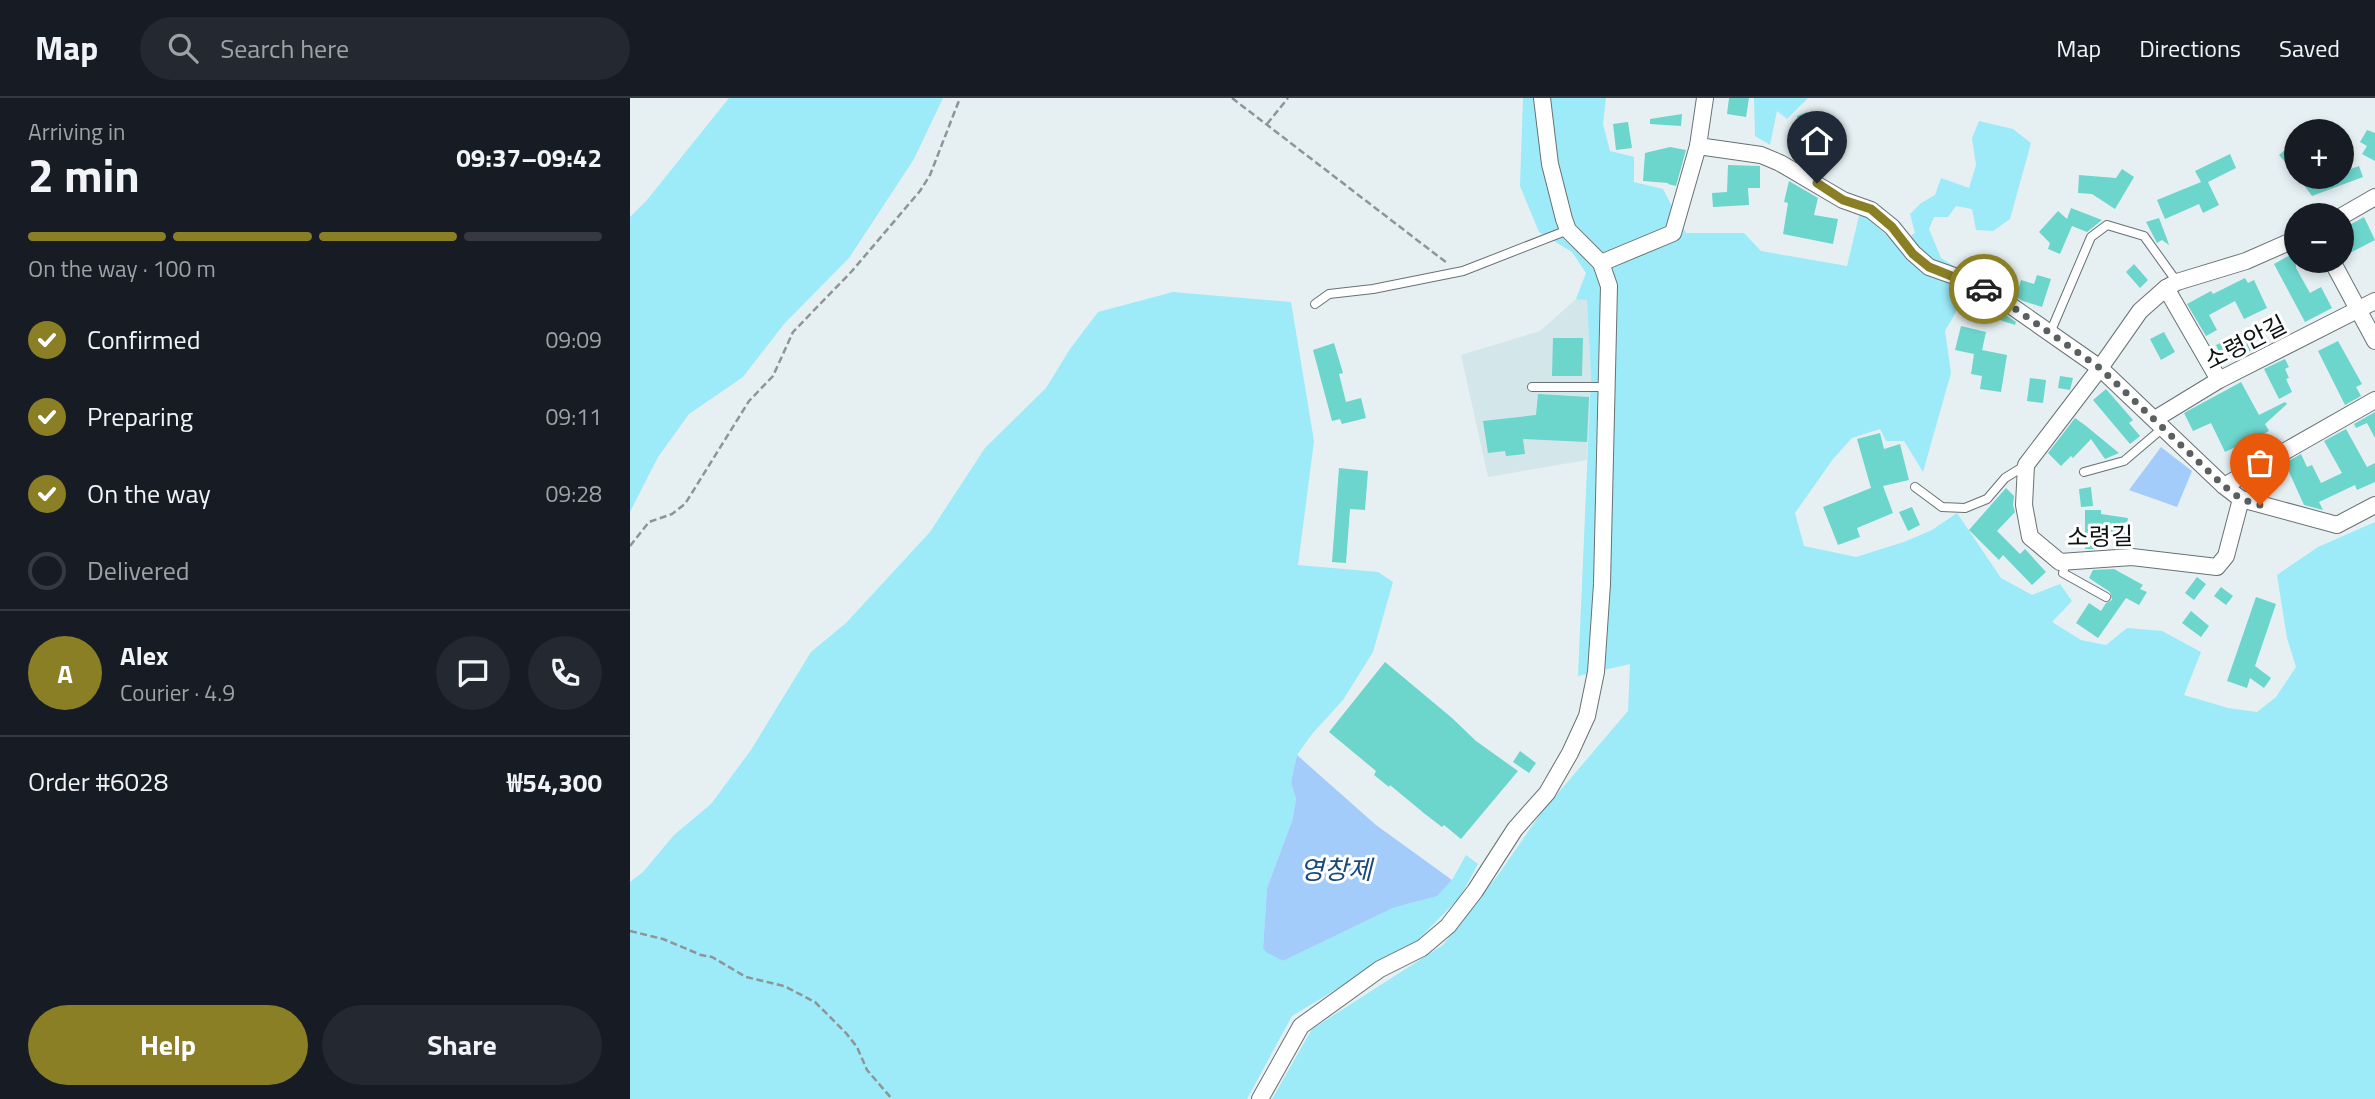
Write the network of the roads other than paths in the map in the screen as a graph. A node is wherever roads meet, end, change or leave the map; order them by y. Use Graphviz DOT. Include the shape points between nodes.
graph roads {
  1 [pos="1542,98"];
  2 [pos="1705,98"];
  3 [pos="1698,146"];
  4 [pos="2375,197"];
  5 [pos="2354,209"];
  6 [pos="1568,230"];
  7 [pos="2284,244"];
  8 [pos="1601,263"];
  9 [pos="2338,273"];
  10 [pos="2171,285"];
  11 [pos="2375,301"];
  12 [pos="1315,304"];
  13 [pos="2358,310"];
  14 [pos="2050,333"];
  15 [pos="2375,341"];
  16 [pos="2100,368"];
  17 [pos="2219,380"];
  18 [pos="1532,387"];
  19 [pos="1607,387"];
  20 [pos="2375,400"];
  21 [pos="2159,423"];
  22 [pos="2026,465"];
  23 [pos="2084,472"];
  24 [pos="2224,486"];
  25 [pos="1915,487"];
  26 [pos="2241,499"];
  27 [pos="2375,505"];
  28 [pos="2066,562"];
  29 [pos="2106,597"];
  30 [pos="1260,1099"];
  1 -- 6 [label="street" via="1549,164"];
  2 -- 3 [label="street"];
  3 -- 8 [label="street" via="1672,233"];
  3 -- 14 [label="street" via="1761,155 1843,200 1871,209 1929,267 1997,296"];
  4 -- 5 [label="street"];
  6 -- 8 [label="street"];
  6 -- 12 [label="lane" via="1458,272 1329,294"];
  7 -- 10 [label="street"];
  8 -- 19 [label="street" via="1609,286"];
  9 -- 13 [label="street"];
  10 -- 14 [label="lane" via="2144,236 2107,225 2091,237"];
  10 -- 16 [label="street" via="2140,311"];
  10 -- 17 [label="street"];
  11 -- 13 [label="street, 소령안길"];
  13 -- 15 [label="street"];
  13 -- 17 [label="street, 소령안길"];
  14 -- 16 [label="street"];
  16 -- 21 [label="street"];
  16 -- 22 [label="street"];
  17 -- 21 [label="street, 소령안길"];
  18 -- 19 [label="lane"];
  19 -- 30 [label="street" via="1596,672 1587,716 1570,753 1448,926 1301,1027"];
  20 -- 24 [label="street"];
  21 -- 23 [label="lane" via="2124,461"];
  21 -- 24 [label="street"];
  22 -- 25 [label="lane" via="2005,478 1987,499 1965,508 1942,507"];
  22 -- 28 [label="street, 소령길" via="2024,505 2029,537"];
  24 -- 26 [label="street"];
  26 -- 27 [label="street" via="2337,525"];
  26 -- 28 [label="street, 소령길" via="2226,556 2217,567 2132,557"];
  28 -- 29 [label="lane" via="2063,573"];
}
